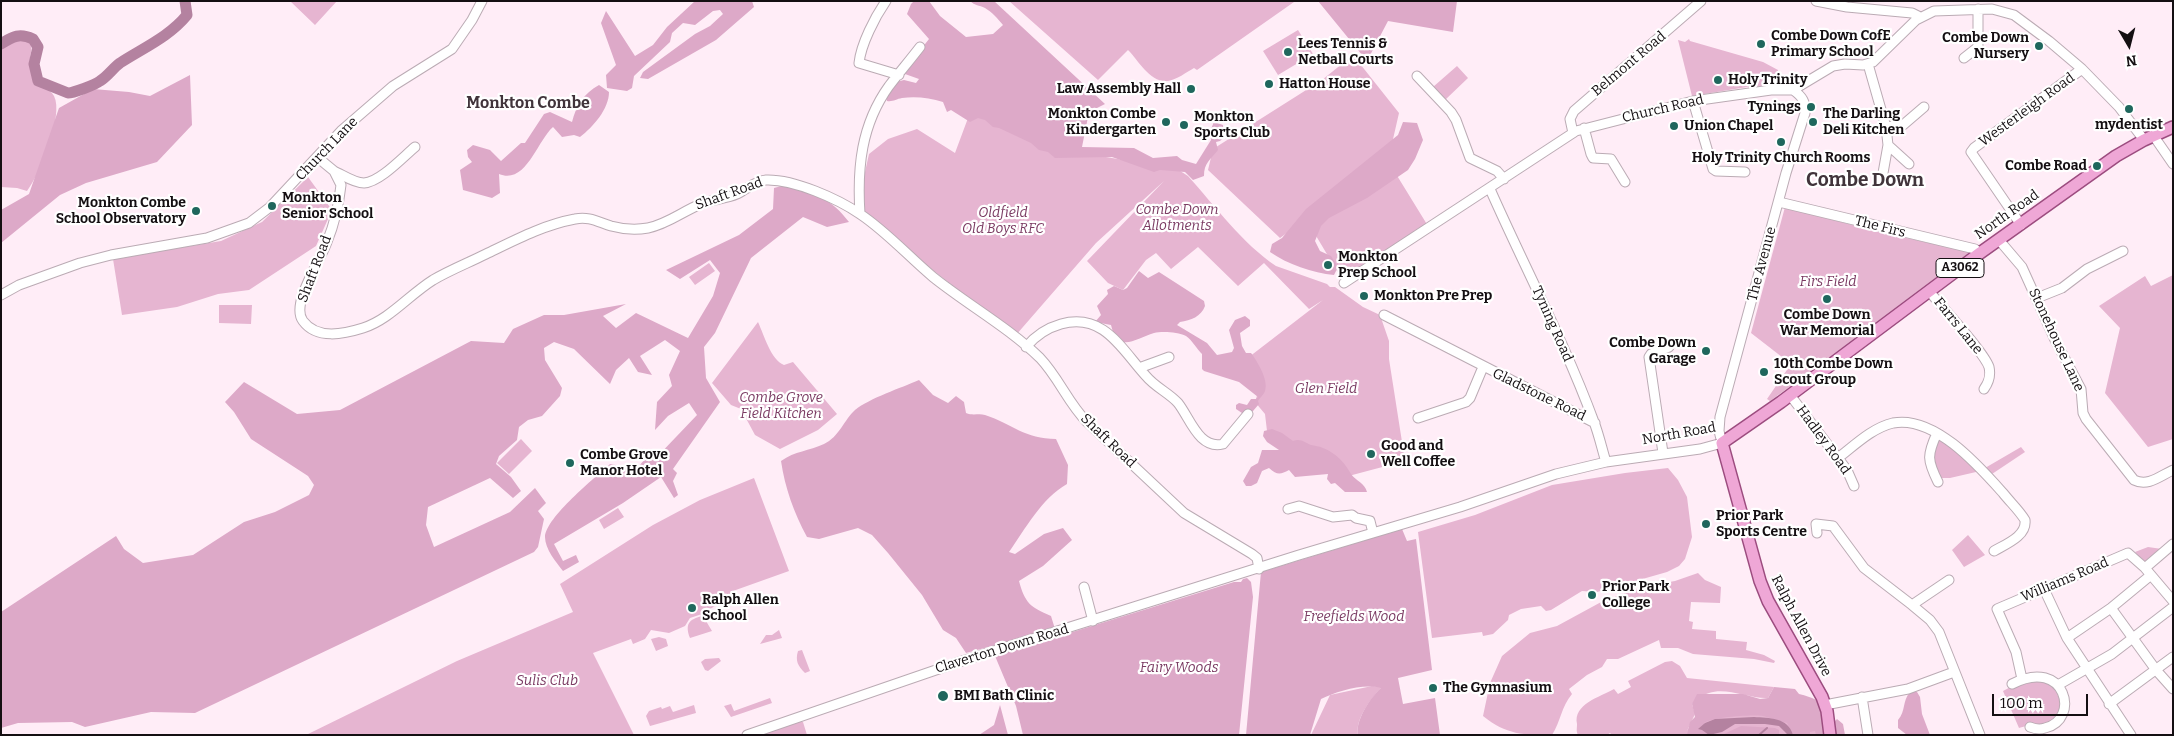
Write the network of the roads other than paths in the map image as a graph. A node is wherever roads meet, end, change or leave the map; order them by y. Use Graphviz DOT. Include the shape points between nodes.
graph roads {
  1 [pos="482,1"];
  2 [pos="886,1"];
  3 [pos="1701,1"];
  4 [pos="1816,1"];
  5 [pos="1846,4"];
  6 [pos="1870,5"];
  7 [pos="2002,6"];
  8 [pos="1978,9"];
  9 [pos="1920,17"];
  10 [pos="920,47"];
  11 [pos="1964,58"];
  12 [pos="1868,64"];
  13 [pos="2082,69"];
  14 [pos="899,75"];
  15 [pos="1417,76"];
  16 [pos="1793,90"];
  17 [pos="1693,101"];
  18 [pos="1924,107"];
  19 [pos="1886,127"];
  20 [pos="2173,127"];
  21 [pos="1584,128"];
  22 [pos="1573,133"];
  23 [pos="2148,138"];
  24 [pos="1888,145"];
  25 [pos="415,147"];
  26 [pos="317,157"];
  27 [pos="1909,164"];
  28 [pos="2173,164"];
  29 [pos="334,171"];
  30 [pos="1745,172"];
  31 [pos="1883,173"];
  32 [pos="1504,179"];
  33 [pos="1624,182"];
  34 [pos="1490,189"];
  35 [pos="1779,202"];
  36 [pos="860,214"];
  37 [pos="2021,225"];
  38 [pos="1999,240"];
  39 [pos="2123,251"];
  40 [pos="1980,253"];
  41 [pos="1344,283"];
  42 [pos="1929,291"];
  43 [pos="1,295"];
  44 [pos="2037,298"];
  45 [pos="1384,315"];
  46 [pos="1026,347"];
  47 [pos="1669,347"];
  48 [pos="1170,357"];
  49 [pos="1483,367"];
  50 [pos="1139,368"];
  51 [pos="1984,389"];
  52 [pos="1790,395"];
  53 [pos="1248,414"];
  54 [pos="1418,418"];
  55 [pos="1595,423"];
  56 [pos="1937,433"];
  57 [pos="1722,443"];
  58 [pos="1663,453"];
  59 [pos="1838,458"];
  60 [pos="1606,462"];
  61 [pos="2173,470"];
  62 [pos="1938,482"];
  63 [pos="1854,486"];
  64 [pos="1288,509"];
  65 [pos="1373,533"];
  66 [pos="1817,533"];
  67 [pos="2173,544"];
  68 [pos="1994,551"];
  69 [pos="1259,569"];
  70 [pos="2148,572"];
  71 [pos="1949,580"];
  72 [pos="1084,587"];
  73 [pos="2044,589"];
  74 [pos="2173,601"];
  75 [pos="1912,604"];
  76 [pos="2173,607"];
  77 [pos="2111,608"];
  78 [pos="1093,622"];
  79 [pos="2067,638"];
  80 [pos="2134,639"];
  81 [pos="2173,657"];
  82 [pos="2087,670"];
  83 [pos="2156,670"];
  84 [pos="1954,672"];
  85 [pos="2022,679"];
  86 [pos="2012,684"];
  87 [pos="2058,685"];
  88 [pos="2173,689"];
  89 [pos="1862,697"];
  90 [pos="2109,704"];
  91 [pos="1825,705"];
  92 [pos="2030,727"];
  93 [pos="2050,731"];
  94 [pos="747,735"];
  95 [pos="1830,735"];
  96 [pos="1868,735"];
  97 [pos="1980,735"];
  98 [pos="2131,735"];
  1 -- 26 [label="street, Church Lane" via="452,49 393,86 341,131"];
  2 -- 14 [label="street" via="867,33 859,63"];
  3 -- 22 [label="street, Belmont Road" via="1574,111 1570,119"];
  4 -- 5 [label="street"];
  5 -- 6 [label="street"];
  6 -- 9 [label="street"];
  7 -- 8 [label="street"];
  7 -- 13 [label="street"];
  8 -- 9 [label="street" via="1942,10"];
  8 -- 11 [label="street" via="1978,47"];
  9 -- 12 [label="street"];
  10 -- 14 [label="street"];
  12 -- 16 [label="street" via="1833,66"];
  12 -- 19 [label="street"];
  13 -- 23 [label="street"];
  13 -- 37 [label="street, Westerleigh Road" via="1971,152"];
  14 -- 36 [label="street" via="880,100 862,146 858,183"];
  15 -- 32 [label="street" via="1451,112 1470,158 1497,171"];
  16 -- 17 [label="street, Church Road"];
  16 -- 35 [label="street, The Avenue" via="1805,103 1805,113"];
  17 -- 21 [label="street, Church Road"];
  17 -- 30 [label="street" via="1712,169"];
  18 -- 19 [label="street" via="1903,125"];
  19 -- 24 [label="street"];
  20 -- 23 [label="main road, A3062"];
  21 -- 22 [label="street, Church Road"];
  21 -- 33 [label="street" via="1591,154 1594,158 1607,158 1614,162"];
  22 -- 32 [label="street, Church Road"];
  23 -- 28 [label="street"];
  23 -- 37 [label="main road, North Road / A3062" via="2116,156"];
  24 -- 27 [label="street"];
  24 -- 31 [label="street"];
  25 -- 29 [label="street" via="372,181 363,183"];
  26 -- 29 [label="street"];
  26 -- 43 [label="street, Church Lane" via="270,207 249,223 207,238 80,263 19,285"];
  29 -- 36 [label="street, Shaft Road" via="341,190 328,242 306,288 300,310 303,321 310,328 331,334 362,329 376,323 434,280 535,230 573,219 588,218 613,227 650,228 706,202 723,199 767,180 805,186"];
  32 -- 34 [label="street, Church Road"];
  34 -- 41 [label="street, Church Road"];
  34 -- 55 [label="street, Tyning Road"];
  35 -- 40 [label="street, The Firs" via="1975,249"];
  35 -- 57 [label="street, The Avenue" via="1720,417"];
  36 -- 46 [label="street, Shaft Road" via="933,277"];
  37 -- 38 [label="main road, North Road / A3062"];
  38 -- 40 [label="main road, North Road / A3062"];
  38 -- 44 [label="street, Stonehouse Lane" via="2022,267"];
  39 -- 44 [label="street" via="2087,268 2056,291"];
  40 -- 42 [label="main road, North Road / A3062"];
  42 -- 51 [label="street, Farrs Lane" via="1986,360 1990,375"];
  42 -- 52 [label="main road, North Road / A3062"];
  44 -- 61 [label="street, Stonehouse Lane" via="2081,389 2086,419 2134,480 2148,482"];
  45 -- 49 [label="street, Gladstone Road"];
  46 -- 50 [label="street" via="1048,329 1079,321 1109,334"];
  46 -- 69 [label="street, Shaft Road" via="1056,377 1087,422 1184,513 1257,558"];
  47 -- 58 [label="street" via="1649,357"];
  48 -- 50 [label="street"];
  49 -- 54 [label="street, Gladstone Road" via="1466,402"];
  49 -- 55 [label="street, Gladstone Road"];
  50 -- 53 [label="street" via="1177,402 1200,436 1215,445 1227,442"];
  52 -- 57 [label="main road, North Road / A3062"];
  52 -- 59 [label="street, Hadley Road"];
  55 -- 60 [label="street, Tyning Road"];
  56 -- 59 [label="street" via="1920,425 1894,423 1873,432"];
  56 -- 62 [label="street" via="1929,458"];
  56 -- 68 [label="street" via="1980,467 2025,520 2026,525 2020,534"];
  57 -- 58 [label="street, North Road"];
  57 -- 91 [label="main road, Ralph Allen Drive" via="1760,582"];
  58 -- 60 [label="street, North Road"];
  59 -- 63 [label="street, Hadley Road"];
  60 -- 65 [label="street, North Road" via="1556,474"];
  64 -- 65 [label="street" via="1299,506 1332,517 1352,515 1367,519"];
  65 -- 69 [label="street, North Road"];
  66 -- 75 [label="street" via="1816,524 1833,526 1864,568"];
  67 -- 70 [label="street"];
  69 -- 78 [label="street, Claverton Down Road"];
  70 -- 73 [label="street, Williams Road" via="2132,554 2125,554"];
  70 -- 74 [label="street, Williams Road"];
  70 -- 77 [label="street"];
  71 -- 75 [label="street" via="1940,590"];
  72 -- 78 [label="street"];
  73 -- 79 [label="street"];
  73 -- 85 [label="street, Williams Road" via="1997,609 2016,652"];
  75 -- 84 [label="street" via="1939,632"];
  76 -- 80 [label="street"];
  77 -- 79 [label="street"];
  77 -- 80 [label="street"];
  78 -- 94 [label="street, Claverton Down Road" via="962,661"];
  79 -- 82 [label="street"];
  80 -- 82 [label="street"];
  80 -- 83 [label="street"];
  81 -- 83 [label="street"];
  82 -- 87 [label="street"];
  82 -- 90 [label="street"];
  83 -- 88 [label="street"];
  83 -- 90 [label="street"];
  84 -- 89 [label="street" via="1927,684"];
  84 -- 97 [label="street"];
  85 -- 86 [label="street"];
  85 -- 87 [label="street" via="2042,676"];
  87 -- 93 [label="street" via="2065,706"];
  89 -- 91 [label="street"];
  89 -- 96 [label="street"];
  90 -- 98 [label="street"];
  91 -- 95 [label="main road, Ralph Allen Drive"];
  92 -- 93 [label="street"];
}
